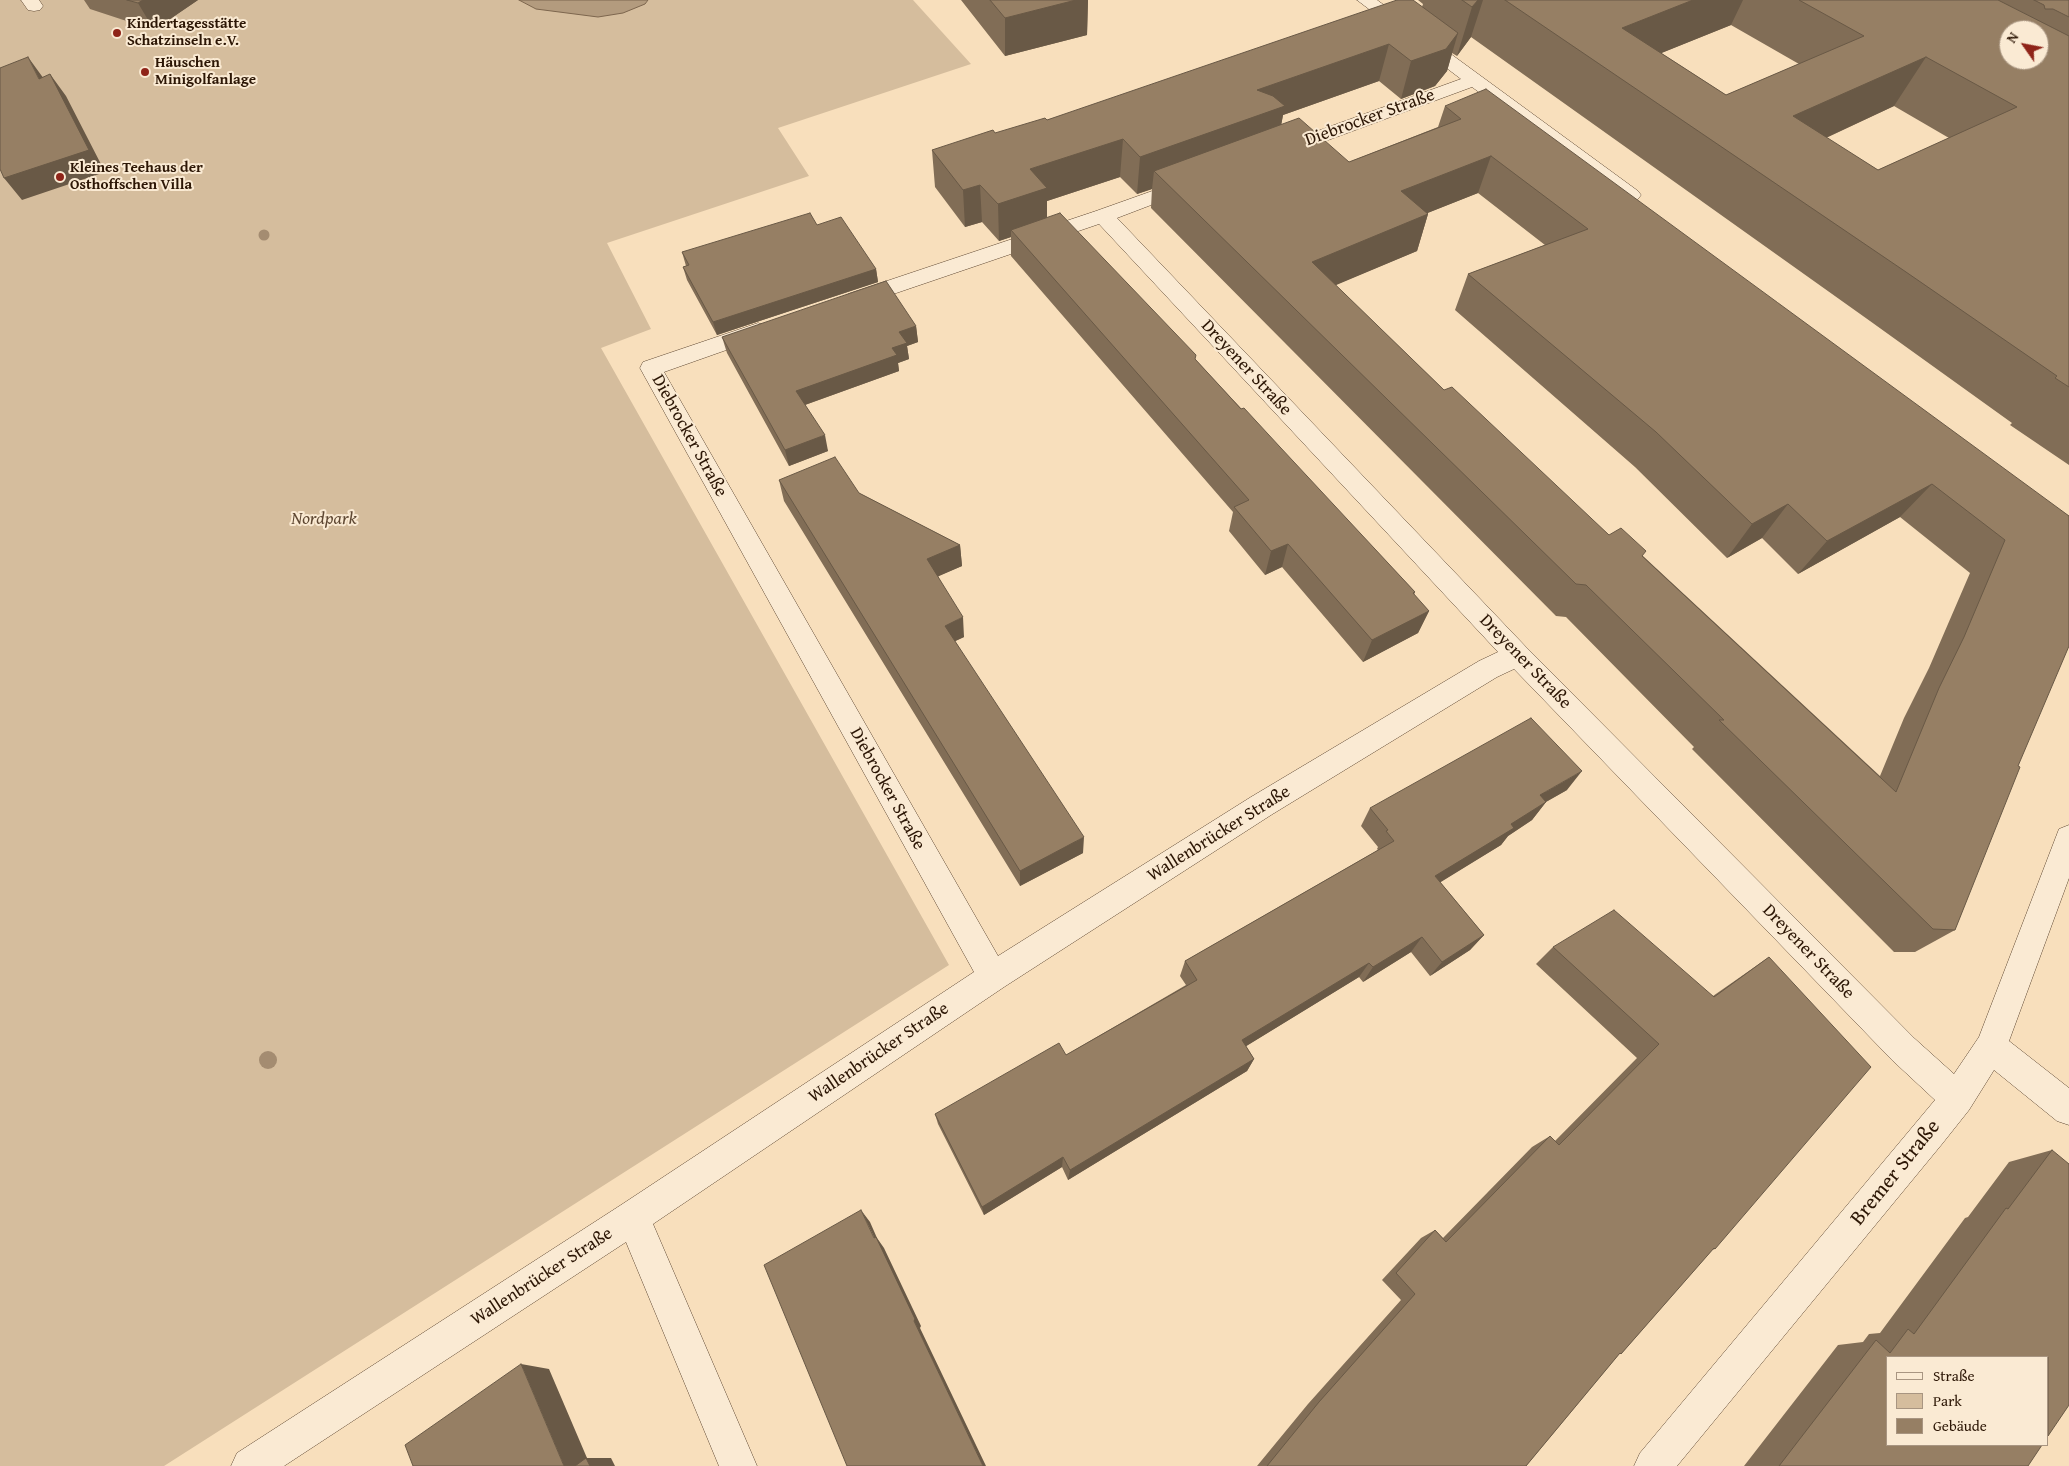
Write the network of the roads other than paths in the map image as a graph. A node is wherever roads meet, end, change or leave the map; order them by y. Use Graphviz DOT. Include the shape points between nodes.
graph roads {
  1 [pos="1366,0"];
  2 [pos="1474,80"];
  3 [pos="1270,154"];
  4 [pos="1205,178"];
  5 [pos="1646,206"];
  6 [pos="1103,216"];
  7 [pos="839,304"];
  8 [pos="783,323"];
  9 [pos="1517,655"];
  10 [pos="2069,838"];
  11 [pos="993,977"];
  12 [pos="1991,1047"];
  13 [pos="1957,1098"];
  14 [pos="2069,1109"];
  15 [pos="633,1218"];
  16 [pos="250,1466"];
  17 [pos="738,1466"];
  18 [pos="1653,1466"];
  1 -- 2 [label="street"];
  2 -- 3 [label="street, Diebrocker Straße"];
  2 -- 5 [label="street"];
  4 -- 6 [label="street"];
  6 -- 7 [label="street"];
  6 -- 9 [label="street, Dreyener Straße"];
  8 -- 11 [label="street, Diebrocker Straße" via="651,368"];
  9 -- 11 [label="street, Wallenbrücker Straße" via="1488,669 1261,806"];
  9 -- 13 [label="street, Dreyener Straße" via="1903,1049"];
  10 -- 12 [label="street, Bremer Straße"];
  11 -- 15 [label="street, Wallenbrücker Straße"];
  12 -- 13 [label="street, Bremer Straße"];
  12 -- 14 [label="street"];
  13 -- 18 [label="street, Bremer Straße"];
  15 -- 16 [label="street, Wallenbrücker Straße"];
  15 -- 17 [label="street"];
}
